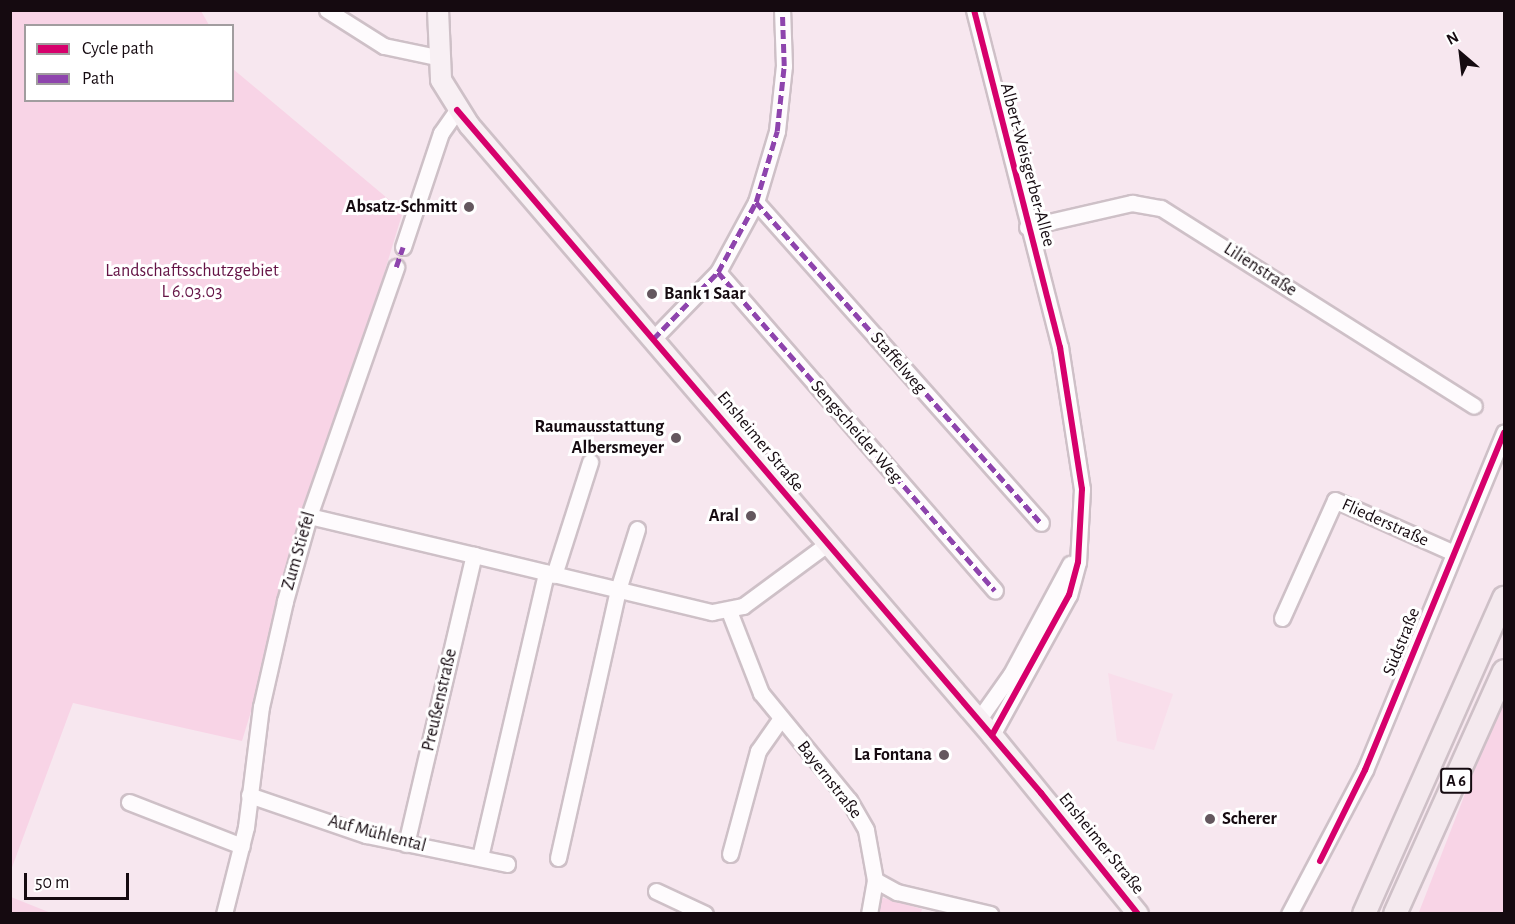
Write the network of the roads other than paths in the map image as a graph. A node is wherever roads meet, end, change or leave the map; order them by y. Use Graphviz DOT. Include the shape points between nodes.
graph roads {
  1 [pos="327,10"];
  2 [pos="438,10"];
  3 [pos="782,10"];
  4 [pos="974,10"];
  5 [pos="428,56"];
  6 [pos="457,110"];
  7 [pos="756,202"];
  8 [pos="1027,227"];
  9 [pos="403,247"];
  10 [pos="396,267"];
  11 [pos="717,272"];
  12 [pos="653,339"];
  13 [pos="1474,406"];
  14 [pos="1504,432"];
  15 [pos="590,462"];
  16 [pos="309,516"];
  17 [pos="1041,523"];
  18 [pos="637,529"];
  19 [pos="827,544"];
  20 [pos="1078,545"];
  21 [pos="1454,553"];
  22 [pos="474,555"];
  23 [pos="550,574"];
  24 [pos="995,591"];
  25 [pos="617,593"];
  26 [pos="1504,598"];
  27 [pos="729,611"];
  28 [pos="1282,618"];
  29 [pos="1504,671"];
  30 [pos="979,719"];
  31 [pos="780,720"];
  32 [pos="992,735"];
  33 [pos="1041,793"];
  34 [pos="249,795"];
  35 [pos="129,802"];
  36 [pos="406,844"];
  37 [pos="242,846"];
  38 [pos="730,854"];
  39 [pos="480,857"];
  40 [pos="558,858"];
  41 [pos="507,864"];
  42 [pos="875,880"];
  43 [pos="1305,888"];
  44 [pos="656,891"];
  45 [pos="224,914"];
  46 [pos="705,914"];
  47 [pos="869,914"];
  48 [pos="990,914"];
  49 [pos="1138,914"];
  50 [pos="1153,914"];
  51 [pos="1278,914"];
  52 [pos="1289,914"];
  53 [pos="1364,914"];
  54 [pos="1395,914"];
  1 -- 5 [label="street" via="370,40"];
  2 -- 5 [label="main road, Ensheimer Straße"];
  3 -- 7 [label="street" via="784,66 777,131"];
  4 -- 8 [label="street, Albert-Weisgerber-Allee"];
  5 -- 6 [label="main road, Ensheimer Straße"];
  6 -- 9 [label="street" via="441,133"];
  6 -- 12 [label="main road, Ensheimer Straße"];
  7 -- 11 [label="street"];
  7 -- 17 [label="street, Staffelweg"];
  8 -- 13 [label="street, Lilienstraße" via="1132,203 1161,208"];
  8 -- 20 [label="street, Albert-Weisgerber-Allee" via="1076,426 1082,489"];
  10 -- 16 [label="street, Zum Stiefel"];
  11 -- 12 [label="street"];
  11 -- 24 [label="street, Sengscheider Weg"];
  12 -- 19 [label="main road, Ensheimer Straße"];
  14 -- 21 [label="street, Südstraße"];
  15 -- 23 [label="street"];
  16 -- 22 [label="street"];
  16 -- 34 [label="street, Zum Stiefel" via="261,707"];
  18 -- 25 [label="street"];
  19 -- 27 [label="street" via="759,596"];
  19 -- 30 [label="main road, Ensheimer Straße"];
  20 -- 30 [label="street, Albert-Weisgerber-Allee" via="1052,605"];
  20 -- 32 [label="street, Albert-Weisgerber-Allee" via="1069,596"];
  21 -- 28 [label="street, Fliederstraße" via="1335,500"];
  21 -- 43 [label="street, Südstraße" via="1365,770"];
  22 -- 23 [label="street"];
  22 -- 36 [label="street, Preußenstraße"];
  23 -- 25 [label="street"];
  23 -- 39 [label="street"];
  25 -- 27 [label="street"];
  25 -- 40 [label="street"];
  26 -- 53 [label="highway, A 6"];
  27 -- 31 [label="street, Bayernstraße" via="752,678"];
  29 -- 54 [label="highway, A 6"];
  30 -- 32 [label="main road, Ensheimer Straße"];
  31 -- 38 [label="street" via="758,751"];
  31 -- 42 [label="street, Bayernstraße" via="859,816"];
  32 -- 33 [label="main road, Ensheimer Straße"];
  33 -- 49 [label="main road, Ensheimer Straße"];
  33 -- 50 [label="main road, Ensheimer Straße"];
  34 -- 36 [label="street, Auf Mühlental"];
  34 -- 37 [label="street, Zum Stiefel"];
  35 -- 37 [label="street"];
  36 -- 39 [label="street, Auf Mühlental"];
  37 -- 45 [label="street, Zum Stiefel"];
  39 -- 41 [label="street, Auf Mühlental"];
  42 -- 47 [label="street, Bayernstraße"];
  42 -- 48 [label="street" via="897,892"];
  43 -- 51 [label="street, Südstraße"];
  43 -- 52 [label="street, Südstraße"];
  44 -- 46 [label="street"];
}
